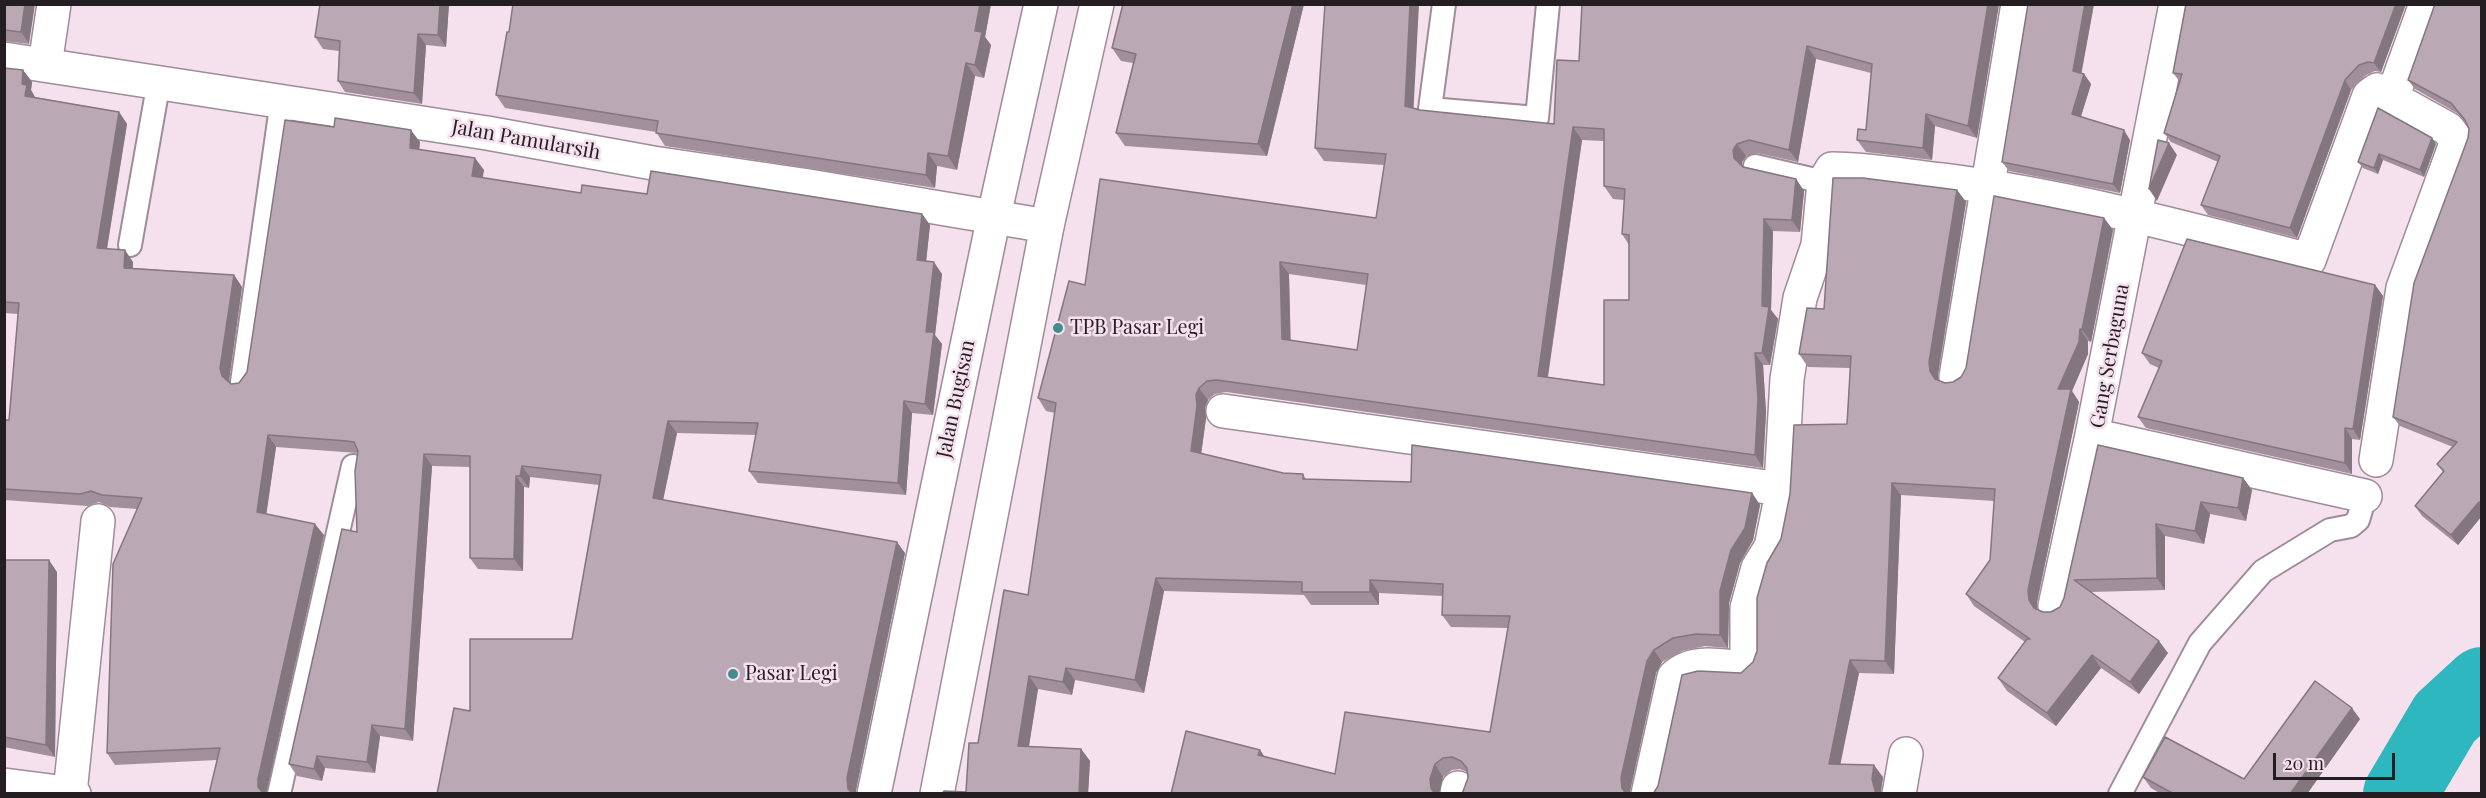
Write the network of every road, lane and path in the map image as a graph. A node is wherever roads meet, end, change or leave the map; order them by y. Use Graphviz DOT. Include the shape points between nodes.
graph roads {
  1 [pos="54,4"];
  2 [pos="1041,4"];
  3 [pos="1097,4"];
  4 [pos="1444,4"];
  5 [pos="1548,4"];
  6 [pos="2018,4"];
  7 [pos="2176,4"];
  8 [pos="2426,4"];
  9 [pos="4,59"];
  10 [pos="45,65"];
  11 [pos="159,81"];
  12 [pos="2392,98"];
  13 [pos="282,100"];
  14 [pos="1755,166"];
  15 [pos="1824,182"];
  16 [pos="1988,186"];
  17 [pos="2135,214"];
  18 [pos="994,216"];
  19 [pos="1047,226"];
  20 [pos="130,245"];
  21 [pos="1956,377"];
  22 [pos="242,382"];
  23 [pos="1223,411"];
  24 [pos="2092,435"];
  25 [pos="2376,460"];
  26 [pos="353,466"];
  27 [pos="1781,489"];
  28 [pos="2362,505"];
  29 [pos="98,521"];
  30 [pos="2055,606"];
  31 [pos="1906,754"];
  32 [pos="4,785"];
  33 [pos="70,793"];
  34 [pos="74,794"];
  35 [pos="279,794"];
  36 [pos="874,794"];
  37 [pos="936,794"];
  38 [pos="1648,794"];
  39 [pos="1899,794"];
  40 [pos="2120,794"];
  1 -- 10 [label="street"];
  2 -- 18 [label="street, Jalan Bugisan"];
  3 -- 19 [label="street"];
  4 -- 5 [label="lane" via="1430,109 1537,118"];
  6 -- 16 [label="street"];
  7 -- 17 [label="street, Gang Serbaguna"];
  8 -- 12 [label="street"];
  9 -- 10 [label="street, Jalan Pamularsih"];
  10 -- 11 [label="street, Jalan Pamularsih"];
  11 -- 13 [label="street, Jalan Pamularsih"];
  11 -- 20 [label="lane"];
  12 -- 17 [label="street" via="2377,90 2369,96 2309,260"];
  12 -- 25 [label="street" via="2448,129 2457,141 2403,288"];
  13 -- 18 [label="street, Jalan Pamularsih" via="653,164"];
  13 -- 22 [label="lane"];
  14 -- 15 [label="lane"];
  15 -- 16 [label="street" via="1832,170 1864,170"];
  15 -- 27 [label="street" via="1818,245 1800,298 1787,379"];
  16 -- 17 [label="street"];
  16 -- 21 [label="street"];
  17 -- 24 [label="street, Gang Serbaguna"];
  18 -- 19 [label="street, Jalan Pamularsih"];
  18 -- 36 [label="street, Jalan Bugisan"];
  19 -- 37 [label="street"];
  23 -- 27 [label="street"];
  24 -- 28 [label="street, Gang Serbaguna"];
  24 -- 30 [label="street"];
  26 -- 35 [label="lane"];
  27 -- 38 [label="street" via="1771,547 1758,568 1747,608 1747,663 1743,668 1709,665 1682,669 1674,677"];
  28 -- 40 [label="lane" via="2351,526 2330,530 2263,571 2200,643"];
  29 -- 33 [label="street"];
  31 -- 39 [label="street"];
  32 -- 33 [label="street"];
  33 -- 34 [label="street"];
}
